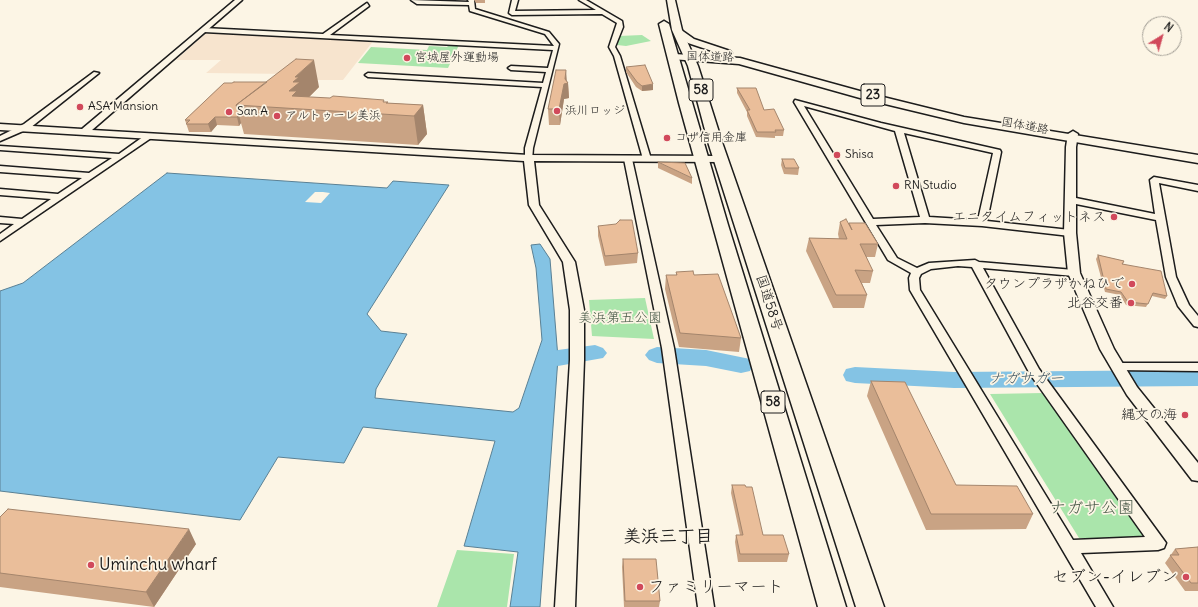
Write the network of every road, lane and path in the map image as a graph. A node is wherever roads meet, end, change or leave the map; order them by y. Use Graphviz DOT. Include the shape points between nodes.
graph roads {
  1 [pos="239,0"];
  2 [pos="414,0"];
  3 [pos="515,0"];
  4 [pos="582,0"];
  5 [pos="671,0"];
  6 [pos="471,2"];
  7 [pos="367,5"];
  8 [pos="604,12"];
  9 [pos="512,13"];
  10 [pos="490,16"];
  11 [pos="661,17"];
  12 [pos="204,30"];
  13 [pos="677,30"];
  14 [pos="325,36"];
  15 [pos="556,48"];
  16 [pos="674,57"];
  17 [pos="690,57"];
  18 [pos="748,60"];
  19 [pos="512,65"];
  20 [pos="551,67"];
  21 [pos="96,73"];
  22 [pos="368,75"];
  23 [pos="546,85"];
  24 [pos="0,127"];
  25 [pos="20,128"];
  26 [pos="899,130"];
  27 [pos="84,132"];
  28 [pos="150,136"];
  29 [pos="1073,137"];
  30 [pos="0,139"];
  31 [pos="0,148"];
  32 [pos="1198,154"];
  33 [pos="118,156"];
  34 [pos="529,158"];
  35 [pos="628,159"];
  36 [pos="647,159"];
  37 [pos="712,159"];
  38 [pos="1198,159"];
  39 [pos="0,169"];
  40 [pos="88,176"];
  41 [pos="1198,188"];
  42 [pos="0,192"];
  43 [pos="58,197"];
  44 [pos="1070,200"];
  45 [pos="1160,218"];
  46 [pos="0,220"];
  47 [pos="925,220"];
  48 [pos="23,222"];
  49 [pos="870,222"];
  50 [pos="982,223"];
  51 [pos="1070,233"];
  52 [pos="0,238"];
  53 [pos="975,263"];
  54 [pos="917,272"];
  55 [pos="1074,273"];
  56 [pos="1198,324"];
  57 [pos="1198,367"];
  58 [pos="1119,368"];
  59 [pos="1198,476"];
  60 [pos="1070,547"];
  61 [pos="565,607"];
  62 [pos="706,607"];
  63 [pos="832,607"];
  64 [pos="870,607"];
  65 [pos="1105,607"];
  1 -- 12 [label="street"];
  2 -- 6 [label="street"];
  3 -- 9 [label="street"];
  4 -- 8 [label="street"];
  5 -- 13 [label="highway, 国道58号 / 58"];
  6 -- 10 [label="street" via="472,10"];
  7 -- 14 [label="street"];
  8 -- 9 [label="street"];
  8 -- 36 [label="street" via="620,22 612,47 617,56"];
  9 -- 10 [label="street"];
  10 -- 15 [label="street" via="547,33 557,45"];
  11 -- 16 [label="highway, 国道58号 / 58"];
  12 -- 14 [label="street"];
  12 -- 27 [label="street"];
  13 -- 17 [label="highway, 国道58号 / 58"];
  13 -- 18 [label="main road" via="702,46"];
  14 -- 15 [label="street"];
  15 -- 20 [label="street"];
  16 -- 17 [label="main road, 国体道路 / 23"];
  16 -- 37 [label="highway, 国道58号 / 58"];
  17 -- 18 [label="main road, 国体道路 / 23" via="721,55"];
  17 -- 29 [label="main road, 国体道路 / 23" via="740,61 928,112 1001,127"];
  17 -- 37 [label="highway, 国道58号 / 58"];
  18 -- 29 [label="main road, 国体道路 / 23" via="927,108"];
  19 -- 20 [label="street"];
  20 -- 23 [label="street"];
  21 -- 25 [label="street" via="27,126"];
  22 -- 23 [label="street"];
  23 -- 34 [label="street" via="529,148"];
  24 -- 25 [label="street"];
  25 -- 27 [label="street"];
  25 -- 30 [label="street"];
  26 -- 47 [label="street"];
  26 -- 49 [label="street" via="798,102"];
  26 -- 50 [label="street" via="997,152"];
  27 -- 28 [label="street"];
  28 -- 33 [label="street"];
  28 -- 34 [label="street"];
  29 -- 32 [label="main road, 国体道路 / 23"];
  29 -- 38 [label="main road, 国体道路 / 23"];
  29 -- 44 [label="street"];
  31 -- 33 [label="street"];
  33 -- 40 [label="street"];
  34 -- 35 [label="street"];
  34 -- 61 [label="street" via="534,205 569,262 577,310"];
  35 -- 36 [label="street"];
  35 -- 62 [label="street" via="668,355"];
  36 -- 37 [label="street"];
  37 -- 63 [label="highway, 国道58号 / 58"];
  37 -- 64 [label="highway, 国道58号 / 58"];
  39 -- 40 [label="street"];
  40 -- 43 [label="street"];
  41 -- 45 [label="street" via="1154,180"];
  42 -- 43 [label="street"];
  43 -- 48 [label="street"];
  44 -- 45 [label="street"];
  44 -- 51 [label="street"];
  45 -- 56 [label="street" via="1170,277 1184,306"];
  46 -- 48 [label="street"];
  47 -- 49 [label="street"];
  47 -- 50 [label="street"];
  48 -- 52 [label="street"];
  49 -- 54 [label="street" via="893,260"];
  50 -- 51 [label="street"];
  51 -- 55 [label="street"];
  53 -- 54 [label="street" via="945,263 929,266"];
  53 -- 55 [label="street"];
  53 -- 60 [label="street" via="1034,371 1158,543"];
  54 -- 60 [label="street" via="914,278 915,290"];
  55 -- 58 [label="street" via="1108,350"];
  57 -- 58 [label="street"];
  58 -- 59 [label="street" via="1132,390"];
  60 -- 65 [label="street"];
}
